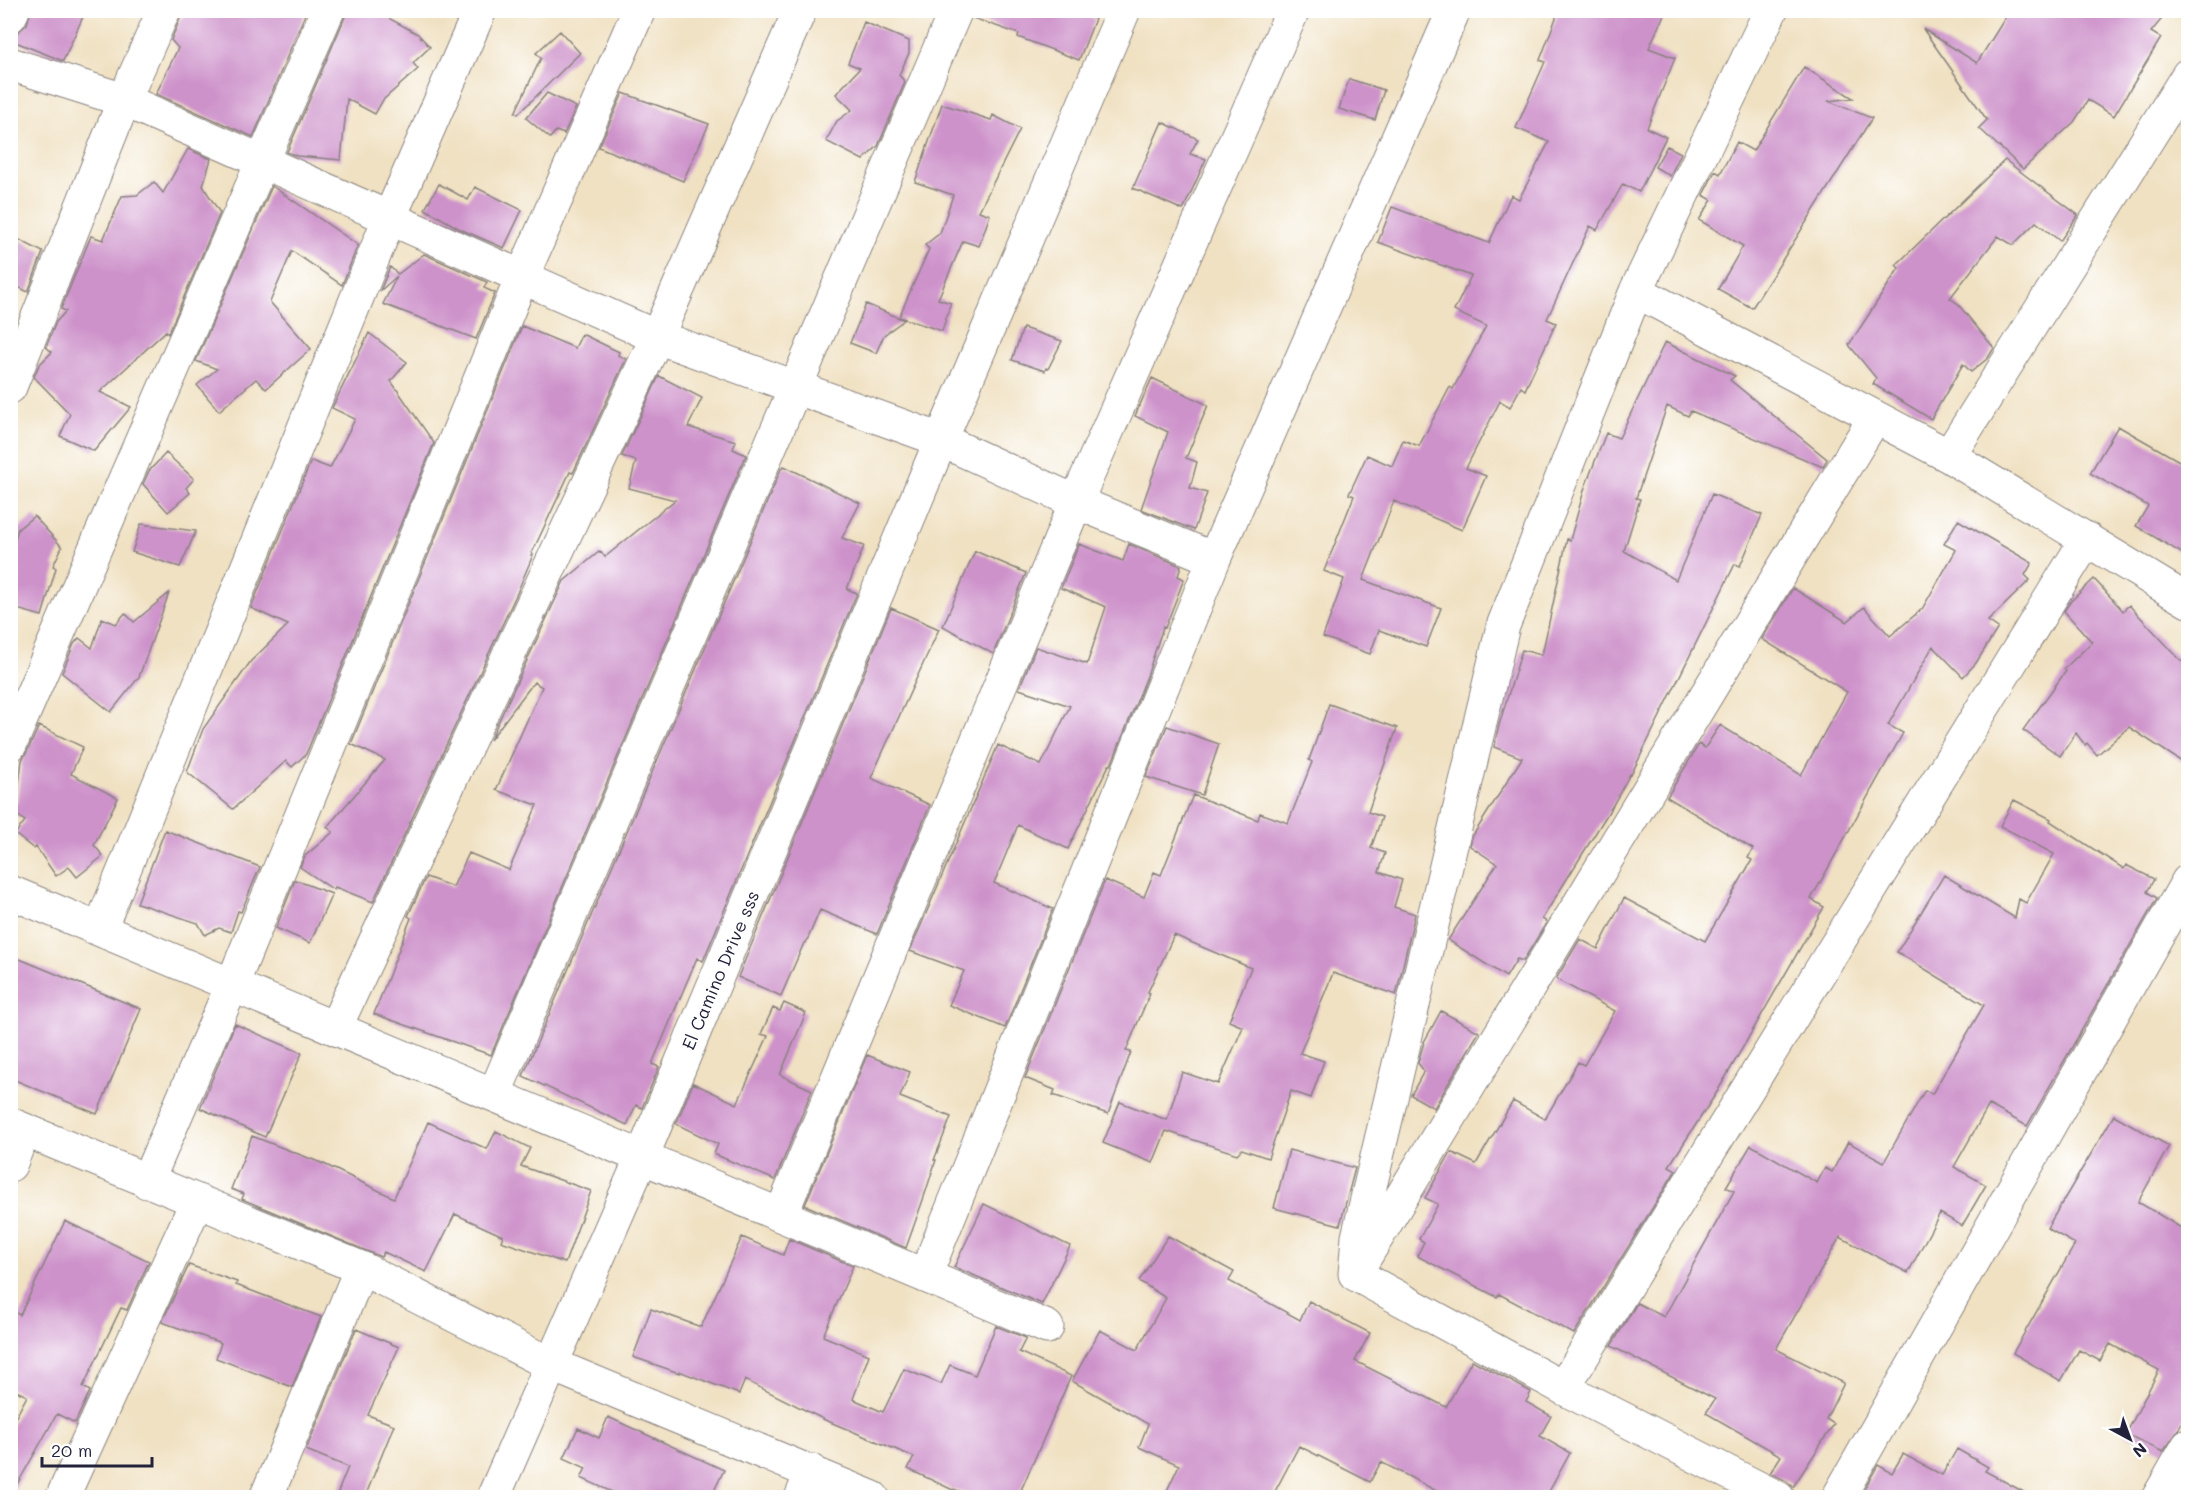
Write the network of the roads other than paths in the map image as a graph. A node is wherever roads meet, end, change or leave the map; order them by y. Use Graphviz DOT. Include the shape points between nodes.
graph roads {
  1 [pos="13,10"];
  2 [pos="164,10"];
  3 [pos="328,10"];
  4 [pos="480,10"];
  5 [pos="639,10"];
  6 [pos="800,10"];
  7 [pos="956,10"];
  8 [pos="1124,10"];
  9 [pos="1293,10"];
  10 [pos="1454,10"];
  11 [pos="1771,10"];
  12 [pos="10,16"];
  13 [pos="10,64"];
  14 [pos="2188,75"];
  15 [pos="124,100"];
  16 [pos="262,162"];
  17 [pos="389,219"];
  18 [pos="522,277"];
  19 [pos="1636,291"];
  20 [pos="657,337"];
  21 [pos="10,387"];
  22 [pos="794,387"];
  23 [pos="1875,417"];
  24 [pos="941,440"];
  25 [pos="1949,456"];
  26 [pos="1076,502"];
  27 [pos="2087,539"];
  28 [pos="1214,559"];
  29 [pos="2188,601"];
  30 [pos="10,745"];
  31 [pos="2188,881"];
  32 [pos="10,892"];
  33 [pos="99,929"];
  34 [pos="232,985"];
  35 [pos="335,1028"];
  36 [pos="494,1095"];
  37 [pos="17,1127"];
  38 [pos="642,1157"];
  39 [pos="10,1165"];
  40 [pos="147,1182"];
  41 [pos="197,1202"];
  42 [pos="781,1215"];
  43 [pos="361,1268"];
  44 [pos="1355,1274"];
  45 [pos="925,1276"];
  46 [pos="1047,1327"];
  47 [pos="550,1364"];
  48 [pos="1563,1388"];
  49 [pos="2188,1446"];
  50 [pos="807,1484"];
  51 [pos="62,1497"];
  52 [pos="266,1497"];
  53 [pos="493,1497"];
  54 [pos="873,1497"];
  55 [pos="1778,1497"];
  56 [pos="1838,1497"];
  57 [pos="2158,1497"];
  1 -- 12 [label="street"];
  2 -- 15 [label="street"];
  3 -- 16 [label="street"];
  4 -- 17 [label="street"];
  5 -- 18 [label="street"];
  6 -- 20 [label="street"];
  7 -- 22 [label="street"];
  8 -- 24 [label="street, El Camino Drive sss"];
  9 -- 26 [label="street"];
  10 -- 28 [label="street"];
  11 -- 19 [label="street"];
  13 -- 15 [label="street"];
  14 -- 25 [label="street"];
  15 -- 16 [label="street"];
  15 -- 21 [label="street"];
  16 -- 17 [label="street"];
  16 -- 30 [label="street"];
  17 -- 18 [label="street"];
  17 -- 33 [label="street"];
  18 -- 20 [label="street"];
  18 -- 34 [label="street"];
  19 -- 23 [label="street"];
  19 -- 44 [label="street" via="1503,626 1358,1237"];
  20 -- 22 [label="street"];
  20 -- 35 [label="street"];
  22 -- 24 [label="street"];
  22 -- 36 [label="street"];
  23 -- 25 [label="street"];
  23 -- 44 [label="street"];
  24 -- 26 [label="street"];
  24 -- 38 [label="street, El Camino Drive sss"];
  25 -- 27 [label="street"];
  26 -- 28 [label="street"];
  26 -- 42 [label="street"];
  27 -- 29 [label="street"];
  27 -- 48 [label="street"];
  28 -- 45 [label="street"];
  31 -- 56 [label="street"];
  32 -- 33 [label="street"];
  33 -- 34 [label="street"];
  34 -- 35 [label="street"];
  34 -- 40 [label="street"];
  35 -- 36 [label="street"];
  36 -- 38 [label="street"];
  37 -- 39 [label="street"];
  37 -- 40 [label="street"];
  38 -- 42 [label="street"];
  38 -- 47 [label="street, El Camino Drive sss"];
  40 -- 41 [label="street"];
  41 -- 43 [label="street"];
  41 -- 51 [label="street"];
  42 -- 45 [label="street"];
  43 -- 47 [label="street"];
  43 -- 52 [label="street"];
  44 -- 48 [label="street"];
  45 -- 46 [label="street"];
  47 -- 50 [label="street"];
  47 -- 53 [label="street, El Camino Drive sss"];
  48 -- 55 [label="street"];
  49 -- 57 [label="street"];
  50 -- 54 [label="street"];
}
